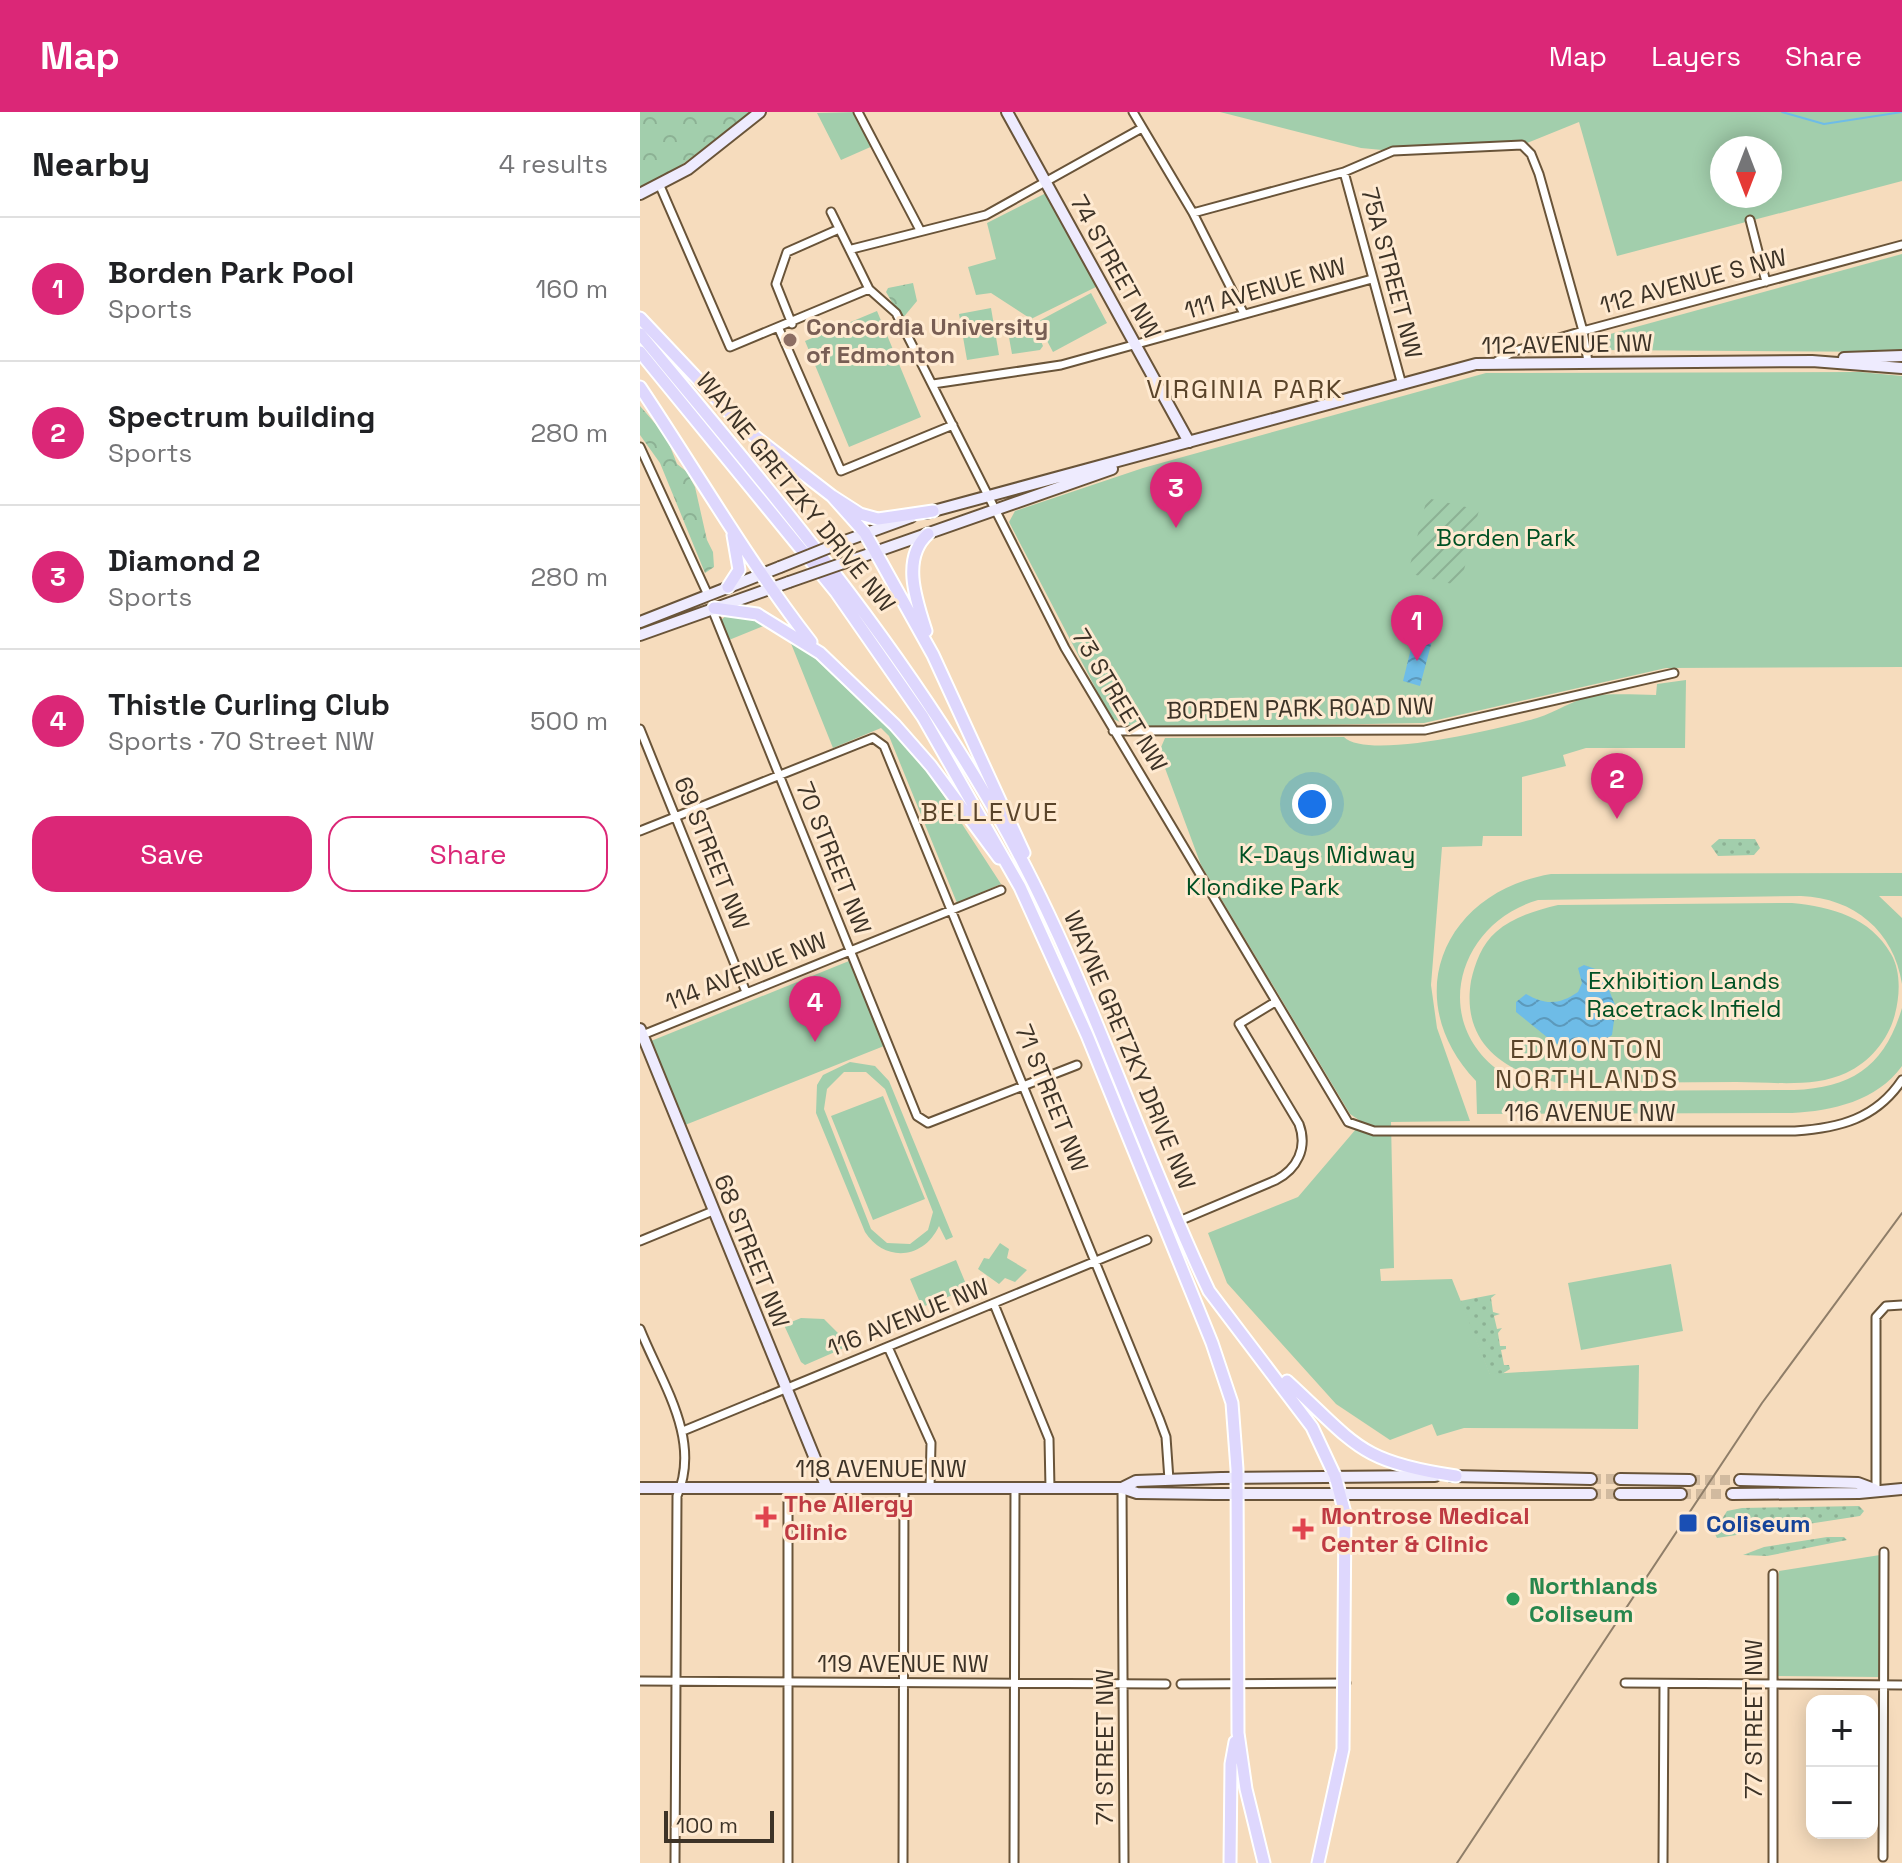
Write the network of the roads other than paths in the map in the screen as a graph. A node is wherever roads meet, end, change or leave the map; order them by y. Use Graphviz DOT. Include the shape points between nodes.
graph roads {
  1 [pos="760,112"];
  2 [pos="858,112"];
  3 [pos="1007,112"];
  4 [pos="1133,112"];
  5 [pos="1142,128"];
  6 [pos="1344,172"];
  7 [pos="1046,182"];
  8 [pos="660,186"];
  9 [pos="640,194"];
  10 [pos="831,212"];
  11 [pos="1193,213"];
  12 [pos="1750,220"];
  13 [pos="839,229"];
  14 [pos="920,230"];
  15 [pos="1902,245"];
  16 [pos="852,249"];
  17 [pos="1372,279"];
  18 [pos="1766,282"];
  19 [pos="869,289"];
  20 [pos="1244,314"];
  21 [pos="640,318"];
  22 [pos="792,324"];
  23 [pos="779,329"];
  24 [pos="1583,331"];
  25 [pos="640,334"];
  26 [pos="1137,345"];
  27 [pos="640,352"];
  28 [pos="1902,356"];
  29 [pos="1497,361"];
  30 [pos="1812,361"];
  31 [pos="1588,362"];
  32 [pos="1902,368"];
  33 [pos="933,384"];
  34 [pos="1402,385"];
  35 [pos="640,387"];
  36 [pos="953,425"];
  37 [pos="1189,442"];
  38 [pos="640,447"];
  39 [pos="832,496"];
  40 [pos="987,496"];
  41 [pos="995,510"];
  42 [pos="933,511"];
  43 [pos="725,516"];
  44 [pos="865,533"];
  45 [pos="928,534"];
  46 [pos="874,551"];
  47 [pos="761,575"];
  48 [pos="728,587"];
  49 [pos="771,589"];
  50 [pos="708,595"];
  51 [pos="713,608"];
  52 [pos="640,622"];
  53 [pos="640,635"];
  54 [pos="820,653"];
  55 [pos="933,655"];
  56 [pos="1674,673"];
  57 [pos="640,729"];
  58 [pos="1113,731"];
  59 [pos="778,775"];
  60 [pos="675,817"];
  61 [pos="640,831"];
  62 [pos="1035,885"];
  63 [pos="1020,887"];
  64 [pos="1001,890"];
  65 [pos="953,910"];
  66 [pos="849,951"];
  67 [pos="746,992"];
  68 [pos="1275,1002"];
  69 [pos="641,1033"];
  70 [pos="1077,1065"];
  71 [pos="1902,1080"];
  72 [pos="1025,1086"];
  73 [pos="1353,1125"];
  74 [pos="713,1211"];
  75 [pos="1178,1222"];
  76 [pos="1165,1227"];
  77 [pos="1147,1240"];
  78 [pos="640,1241"];
  79 [pos="1096,1263"];
  80 [pos="994,1304"];
  81 [pos="1902,1305"];
  82 [pos="640,1329"];
  83 [pos="888,1347"];
  84 [pos="1257,1354"];
  85 [pos="787,1388"];
  86 [pos="683,1431"];
  87 [pos="1335,1476"];
  88 [pos="1456,1476"];
  89 [pos="1237,1477"];
  90 [pos="1591,1479"];
  91 [pos="1620,1479"];
  92 [pos="1169,1480"];
  93 [pos="1690,1480"];
  94 [pos="1740,1480"];
  95 [pos="640,1488"];
  96 [pos="681,1488"];
  97 [pos="788,1488"];
  98 [pos="827,1488"];
  99 [pos="904,1488"];
  100 [pos="930,1488"];
  101 [pos="1015,1488"];
  102 [pos="1050,1488"];
  103 [pos="1122,1488"];
  104 [pos="1876,1489"];
  105 [pos="1902,1489"];
  106 [pos="1237,1494"];
  107 [pos="1591,1494"];
  108 [pos="1620,1494"];
  109 [pos="1681,1494"];
  110 [pos="1732,1494"];
  111 [pos="1341,1495"];
  112 [pos="1884,1552"];
  113 [pos="1773,1574"];
  114 [pos="640,1681"];
  115 [pos="676,1682"];
  116 [pos="789,1682"];
  117 [pos="1013,1683"];
  118 [pos="1237,1683"];
  119 [pos="1346,1683"];
  120 [pos="1625,1683"];
  121 [pos="904,1684"];
  122 [pos="1124,1684"];
  123 [pos="1166,1684"];
  124 [pos="1181,1684"];
  125 [pos="1664,1684"];
  126 [pos="1773,1684"];
  127 [pos="1884,1685"];
  128 [pos="1902,1685"];
  129 [pos="1238,1733"];
  130 [pos="1883,1857"];
  131 [pos="675,1863"];
  132 [pos="788,1863"];
  133 [pos="903,1863"];
  134 [pos="1014,1863"];
  135 [pos="1124,1863"];
  136 [pos="1230,1863"];
  137 [pos="1264,1863"];
  138 [pos="1318,1863"];
  139 [pos="1663,1863"];
  140 [pos="1773,1863"];
  1 -- 8 [label="main road"];
  2 -- 14 [label="street"];
  3 -- 7 [label="main road, 74 STREET NW"];
  4 -- 5 [label="street"];
  5 -- 7 [label="street"];
  5 -- 11 [label="street"];
  6 -- 11 [label="street"];
  6 -- 17 [label="street, 75A STREET NW"];
  6 -- 24 [label="street" via="1393,151 1522,145 1539,174"];
  7 -- 14 [label="street" via="986,215"];
  7 -- 26 [label="main road, 74 STREET NW"];
  8 -- 9 [label="main road"];
  8 -- 23 [label="street" via="730,347"];
  10 -- 13 [label="street"];
  11 -- 20 [label="street"];
  12 -- 18 [label="street"];
  13 -- 16 [label="street"];
  13 -- 22 [label="street" via="787,252 776,284"];
  14 -- 16 [label="street"];
  15 -- 18 [label="street, 112 AVENUE S NW"];
  16 -- 19 [label="street"];
  17 -- 20 [label="street, 111 AVENUE NW"];
  17 -- 34 [label="street, 75A STREET NW"];
  18 -- 24 [label="street, 112 AVENUE S NW"];
  19 -- 22 [label="street"];
  19 -- 33 [label="street, 73 STREET NW" via="896,313"];
  20 -- 26 [label="street, 111 AVENUE NW"];
  21 -- 39 [label="main road" via="744,428"];
  22 -- 23 [label="street"];
  23 -- 36 [label="street" via="841,471"];
  24 -- 29 [label="street, 112 AVENUE S NW"];
  24 -- 31 [label="street"];
  25 -- 62 [label="main road, WAYNE GRETZKY DRIVE NW" via="800,527 904,665 959,749"];
  26 -- 33 [label="street, 111 AVENUE NW" via="1061,365"];
  26 -- 37 [label="main road, 74 STREET NW"];
  27 -- 63 [label="main road, WAYNE GRETZKY DRIVE NW" via="865,633 946,755"];
  28 -- 30 [label="main road, 112 AVENUE NW"];
  29 -- 31 [label="main road, 112 AVENUE NW"];
  29 -- 34 [label="main road, 112 AVENUE NW"];
  30 -- 31 [label="main road, 112 AVENUE NW"];
  30 -- 32 [label="main road, 112 AVENUE NW"];
  33 -- 36 [label="street, 73 STREET NW"];
  34 -- 37 [label="main road, 112 AVENUE NW"];
  35 -- 43 [label="main road"];
  36 -- 40 [label="street, 73 STREET NW"];
  37 -- 40 [label="main road, 112 AVENUE NW"];
  37 -- 41 [label="main road, 112 AVENUE NW"];
  38 -- 50 [label="street"];
  39 -- 42 [label="main road" via="878,519"];
  39 -- 44 [label="main road"];
  40 -- 41 [label="street, 73 STREET NW"];
  40 -- 42 [label="main road, 112 AVENUE NW"];
  41 -- 45 [label="main road, 112 AVENUE NW"];
  41 -- 58 [label="street, 73 STREET NW"];
  42 -- 44 [label="main road, 112 AVENUE NW"];
  43 -- 47 [label="main road"];
  43 -- 48 [label="main road" via="739,566"];
  44 -- 46 [label="main road"];
  44 -- 47 [label="main road, 112 AVENUE NW, bridge"];
  45 -- 46 [label="main road, 112 AVENUE NW"];
  45 -- 55 [label="main road" via="916,546 913,562 919,611"];
  46 -- 49 [label="main road, 112 AVENUE NW, bridge"];
  46 -- 55 [label="main road"];
  47 -- 48 [label="main road, 112 AVENUE NW"];
  47 -- 49 [label="main road"];
  48 -- 50 [label="main road, 112 AVENUE NW"];
  49 -- 51 [label="main road, 112 AVENUE NW"];
  49 -- 54 [label="main road"];
  50 -- 52 [label="main road, 112 AVENUE NW"];
  51 -- 53 [label="main road, 112 AVENUE NW"];
  51 -- 54 [label="main road" via="757,614"];
  51 -- 59 [label="street, 70 STREET NW"];
  54 -- 63 [label="main road" via="931,766"];
  55 -- 62 [label="main road" via="1019,838"];
  56 -- 58 [label="street, BORDEN PARK ROAD NW" via="1425,730"];
  57 -- 60 [label="street, 69 STREET NW"];
  58 -- 68 [label="street, 73 STREET NW"];
  59 -- 60 [label="street"];
  59 -- 65 [label="street, 71 STREET NW" via="877,739"];
  59 -- 66 [label="street, 70 STREET NW"];
  60 -- 61 [label="street"];
  60 -- 67 [label="street, 69 STREET NW"];
  62 -- 75 [label="main road, WAYNE GRETZKY DRIVE NW" via="1082,985"];
  63 -- 76 [label="main road, WAYNE GRETZKY DRIVE NW" via="1057,962"];
  64 -- 65 [label="street, 114 AVENUE NW"];
  65 -- 66 [label="street, 114 AVENUE NW"];
  65 -- 72 [label="street, 71 STREET NW"];
  66 -- 67 [label="street, 114 AVENUE NW"];
  66 -- 72 [label="street, 70 STREET NW" via="922,1121"];
  67 -- 69 [label="street, 114 AVENUE NW"];
  68 -- 73 [label="street, 73 STREET NW"];
  68 -- 75 [label="street" via="1239,1024 1298,1123 1300,1154 1284,1176"];
  69 -- 74 [label="main road, 68 STREET NW"];
  70 -- 72 [label="street"];
  71 -- 73 [label="street, 116 AVENUE NW" via="1870,1112 1827,1129 1385,1131"];
  72 -- 79 [label="street, 71 STREET NW"];
  74 -- 78 [label="street"];
  74 -- 85 [label="main road, 68 STREET NW"];
  75 -- 76 [label="street"];
  75 -- 84 [label="main road, WAYNE GRETZKY DRIVE NW" via="1209,1291"];
  76 -- 89 [label="main road, WAYNE GRETZKY DRIVE NW" via="1228,1387"];
  77 -- 79 [label="street, 116 AVENUE NW"];
  79 -- 80 [label="street, 116 AVENUE NW"];
  79 -- 92 [label="street, 71 STREET NW" via="1166,1437"];
  80 -- 83 [label="street, 116 AVENUE NW"];
  80 -- 102 [label="street" via="1049,1439"];
  81 -- 104 [label="street" via="1888,1305 1876,1321"];
  82 -- 86 [label="street"];
  83 -- 85 [label="street, 116 AVENUE NW"];
  83 -- 100 [label="street" via="931,1443"];
  84 -- 87 [label="main road, WAYNE GRETZKY DRIVE NW" via="1298,1405"];
  84 -- 88 [label="main road" via="1357,1448 1397,1465"];
  85 -- 86 [label="street, 116 AVENUE NW"];
  85 -- 98 [label="main road, 68 STREET NW"];
  86 -- 96 [label="street"];
  87 -- 88 [label="main road, 118 AVENUE NW"];
  87 -- 89 [label="main road, 118 AVENUE NW"];
  87 -- 111 [label="main road, WAYNE GRETZKY DRIVE NW"];
  88 -- 90 [label="main road, 118 AVENUE NW"];
  89 -- 92 [label="main road, 118 AVENUE NW"];
  89 -- 106 [label="main road, WAYNE GRETZKY DRIVE NW"];
  91 -- 93 [label="main road"];
  92 -- 103 [label="main road, 118 AVENUE NW" via="1136,1481"];
  94 -- 104 [label="main road" via="1858,1483"];
  95 -- 96 [label="main road, 118 AVENUE NW"];
  96 -- 97 [label="main road, 118 AVENUE NW"];
  96 -- 115 [label="street"];
  97 -- 98 [label="main road, 118 AVENUE NW"];
  97 -- 116 [label="street"];
  98 -- 99 [label="main road, 118 AVENUE NW"];
  99 -- 100 [label="main road, 118 AVENUE NW"];
  99 -- 121 [label="street"];
  100 -- 101 [label="main road, 118 AVENUE NW"];
  101 -- 102 [label="main road, 118 AVENUE NW"];
  101 -- 117 [label="street"];
  102 -- 103 [label="main road, 118 AVENUE NW"];
  103 -- 106 [label="main road, 118 AVENUE NW" via="1137,1493"];
  103 -- 122 [label="street, 71 STREET NW"];
  104 -- 105 [label="main road"];
  104 -- 110 [label="main road"];
  106 -- 111 [label="main road, 118 AVENUE NW"];
  106 -- 118 [label="main road, WAYNE GRETZKY DRIVE NW"];
  107 -- 111 [label="main road, 118 AVENUE NW"];
  108 -- 109 [label="main road"];
  111 -- 119 [label="main road, WAYNE GRETZKY DRIVE NW" via="1346,1524"];
  112 -- 127 [label="street"];
  113 -- 126 [label="street, 77 STREET NW"];
  114 -- 115 [label="street, 119 AVENUE NW"];
  115 -- 116 [label="street, 119 AVENUE NW"];
  115 -- 131 [label="street"];
  116 -- 121 [label="street, 119 AVENUE NW"];
  116 -- 132 [label="street"];
  117 -- 121 [label="street, 119 AVENUE NW"];
  117 -- 122 [label="street, 119 AVENUE NW"];
  117 -- 134 [label="street"];
  118 -- 119 [label="street"];
  118 -- 124 [label="street"];
  118 -- 129 [label="main road, WAYNE GRETZKY DRIVE NW"];
  119 -- 138 [label="main road, WAYNE GRETZKY DRIVE NW" via="1342,1761"];
  120 -- 125 [label="street"];
  121 -- 133 [label="street"];
  122 -- 123 [label="street, 119 AVENUE NW"];
  122 -- 135 [label="street, 71 STREET NW"];
  125 -- 126 [label="street"];
  125 -- 139 [label="street"];
  126 -- 127 [label="street"];
  126 -- 140 [label="street, 77 STREET NW"];
  127 -- 128 [label="street"];
  127 -- 130 [label="street"];
  129 -- 136 [label="main road" via="1231,1764"];
  129 -- 137 [label="main road, WAYNE GRETZKY DRIVE NW"];
}
